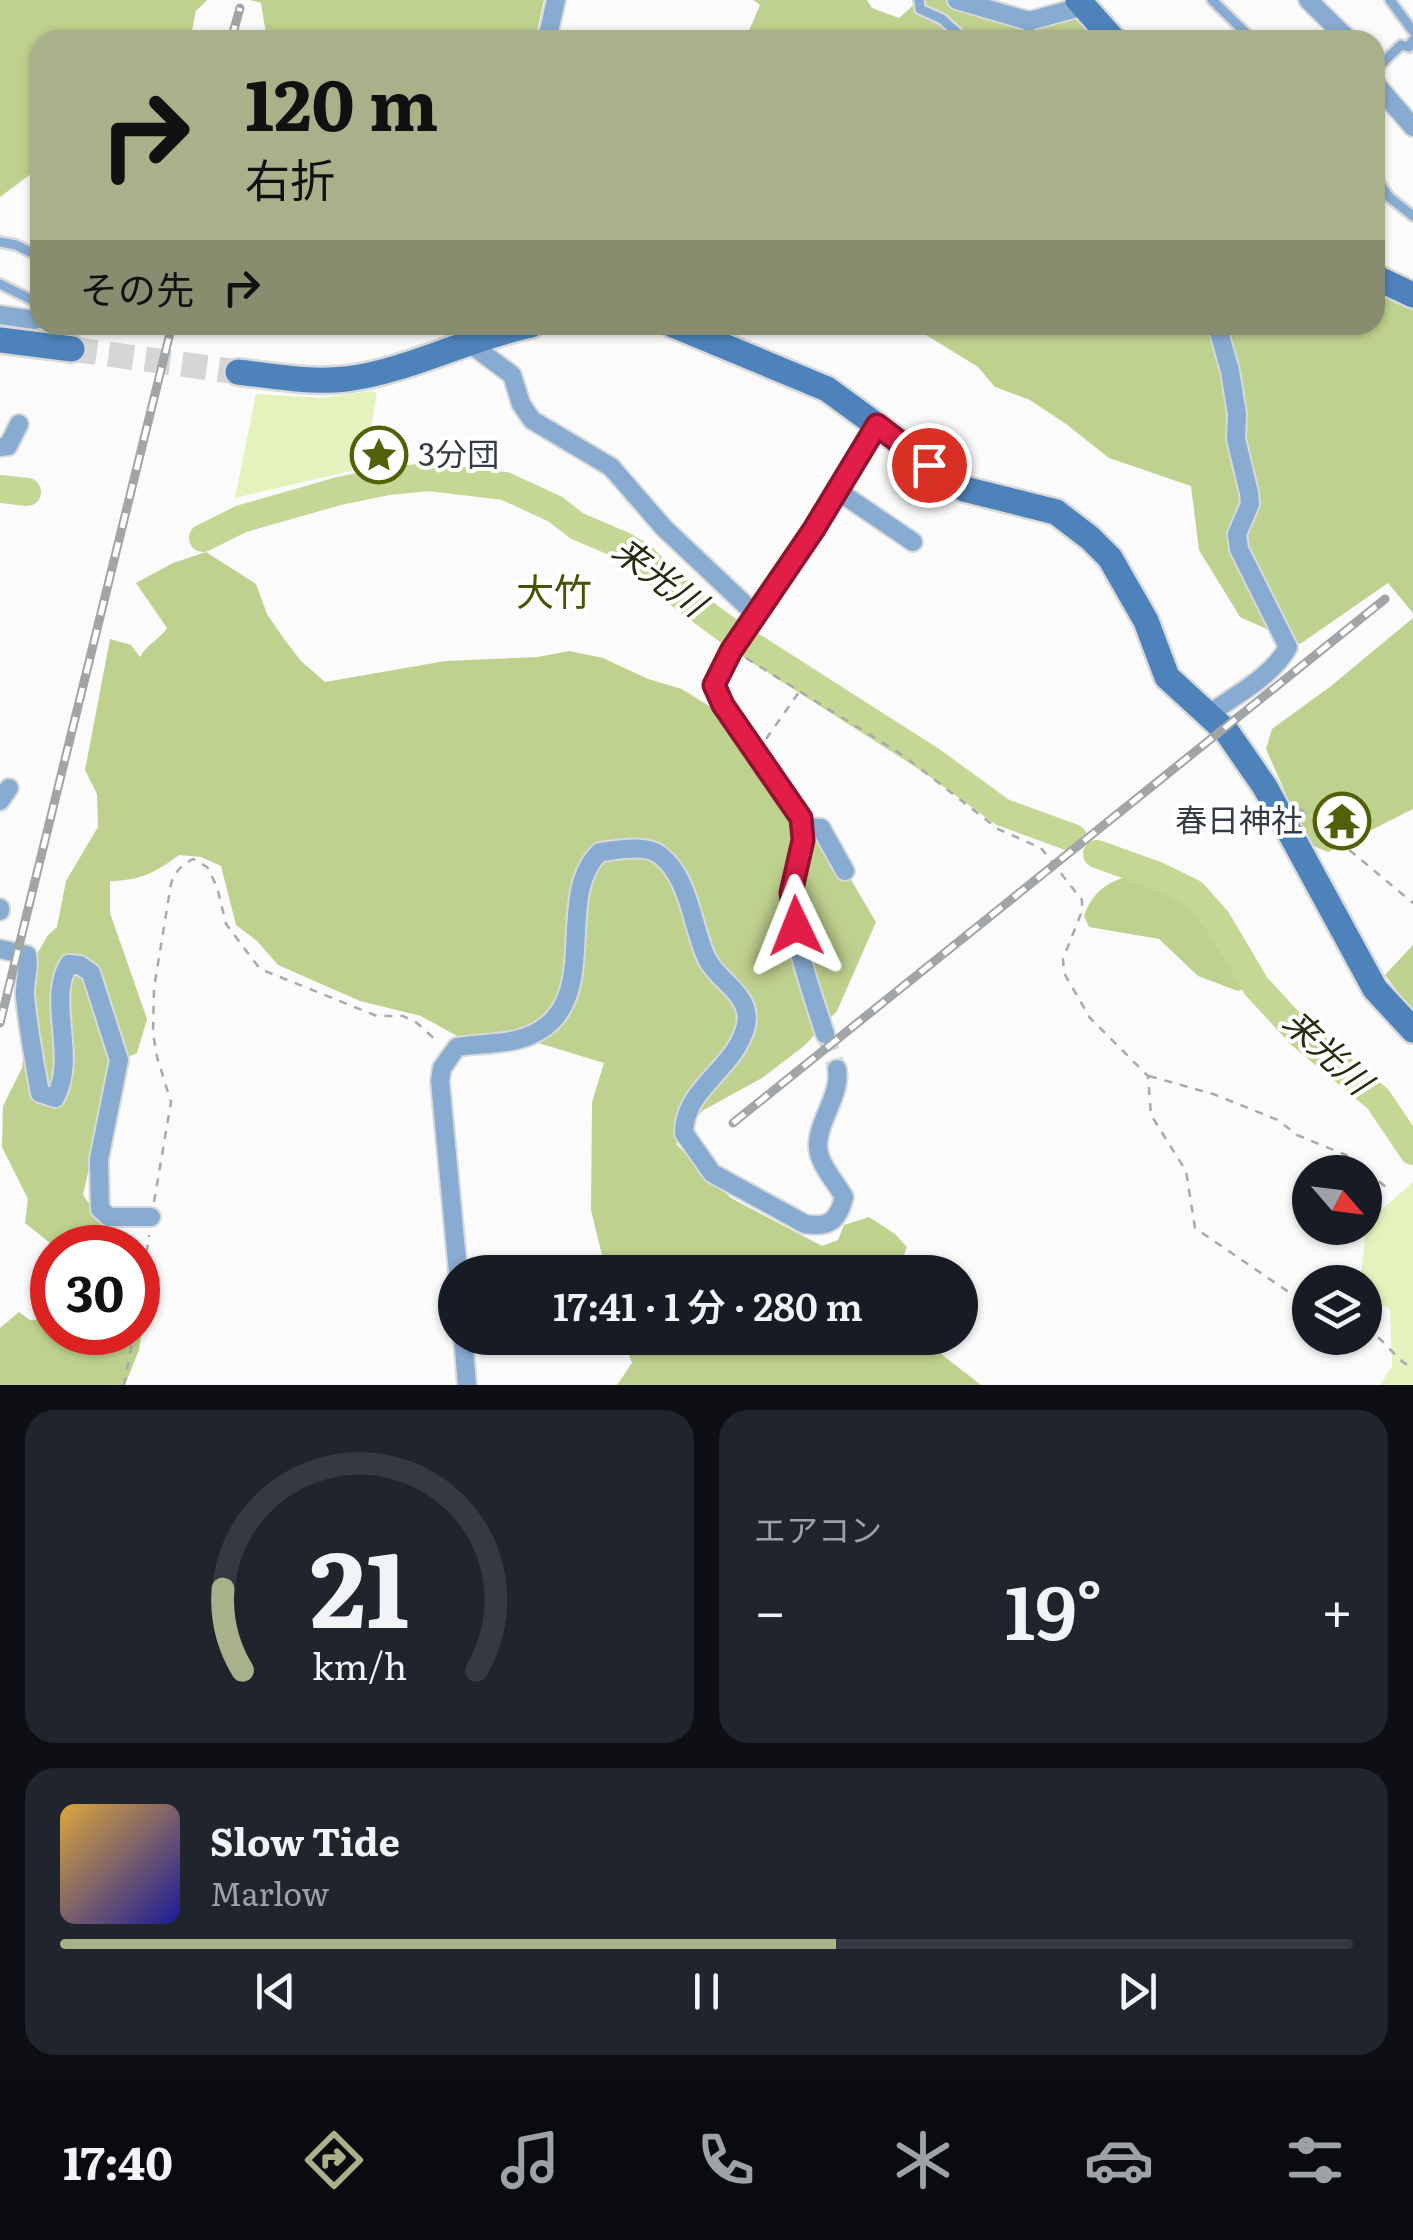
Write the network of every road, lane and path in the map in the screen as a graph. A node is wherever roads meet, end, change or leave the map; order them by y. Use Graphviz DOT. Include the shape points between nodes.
graph roads {
  1 [pos="556,0"];
  2 [pos="919,0"];
  3 [pos="957,0"];
  4 [pos="1212,0"];
  5 [pos="1308,0"];
  6 [pos="1390,0"];
  7 [pos="1081,3"];
  8 [pos="549,30"];
  9 [pos="954,30"];
  10 [pos="1028,30"];
  11 [pos="1105,30"];
  12 [pos="1243,30"];
  13 [pos="1339,30"];
  14 [pos="1413,31"];
  15 [pos="1413,40"];
  16 [pos="1385,60"];
  17 [pos="1385,95"];
  18 [pos="1413,127"];
  19 [pos="1385,191"];
  20 [pos="1413,216"];
  21 [pos="0,242"];
  22 [pos="30,252"];
  23 [pos="1385,281"];
  24 [pos="0,284"];
  25 [pos="1413,296"];
  26 [pos="30,299"];
  27 [pos="0,315"];
  28 [pos="30,319"];
  29 [pos="464,335"];
  30 [pos="472,335"];
  31 [pos="698,335"];
  32 [pos="1220,335"];
  33 [pos="0,340"];
  34 [pos="72,348"];
  35 [pos="238,372"];
  36 [pos="19,424"];
  37 [pos="877,425"];
  38 [pos="0,447"];
  39 [pos="838,491"];
  40 [pos="913,542"];
  41 [pos="751,617"];
  42 [pos="732,650"];
  43 [pos="800,691"];
  44 [pos="1208,714"];
  45 [pos="758,754"];
  46 [pos="1294,804"];
  47 [pos="802,827"];
  48 [pos="845,871"];
  49 [pos="1413,903"];
  50 [pos="0,950"];
  51 [pos="1413,1030"];
  52 [pos="826,1034"];
  53 [pos="450,1053"];
  54 [pos="837,1069"];
  55 [pos="1148,1076"];
  56 [pos="1387,1188"];
  57 [pos="151,1216"];
  58 [pos="150,1225"];
  59 [pos="457,1255"];
  60 [pos="1292,1294"];
  61 [pos="1382,1338"];
  62 [pos="130,1355"];
  63 [pos="464,1355"];
  64 [pos="1409,1366"];
  65 [pos="124,1385"];
  66 [pos="467,1385"];
  1 -- 8 [label="street"];
  2 -- 9 [label="lane" via="920,9"];
  3 -- 10 [label="street"];
  4 -- 12 [label="lane"];
  5 -- 13 [label="street"];
  6 -- 14 [label="lane"];
  7 -- 10 [label="street"];
  7 -- 11 [label="street"];
  15 -- 16 [label="lane"];
  17 -- 18 [label="street"];
  19 -- 20 [label="lane"];
  21 -- 22 [label="lane"];
  23 -- 25 [label="street"];
  24 -- 26 [label="lane"];
  27 -- 28 [label="street"];
  29 -- 35 [label="street" via="384,371 346,379"];
  30 -- 41 [label="street" via="482,354 509,370 532,420 611,466"];
  31 -- 37 [label="street" via="827,389"];
  32 -- 44 [label="street" via="1250,504 1237,534 1239,549 1288,646 1267,671"];
  33 -- 34 [label="street"];
  36 -- 38 [label="street" via="8,446"];
  37 -- 39 [label="street"];
  37 -- 44 [label="street" via="964,489 1056,512 1090,538 1138,606 1167,678"];
  39 -- 40 [label="street"];
  39 -- 41 [label="street"];
  41 -- 42 [label="street"];
  42 -- 43 [label="path"];
  42 -- 45 [label="street" via="715,691"];
  43 -- 45 [label="path"];
  43 -- 55 [label="path" via="904,756 989,824 1051,859 1082,900 1064,973 1090,1018"];
  44 -- 51 [label="street" via="1265,787 1375,989"];
  45 -- 47 [label="street"];
  46 -- 49 [label="path"];
  47 -- 48 [label="street" via="821,828"];
  47 -- 52 [label="street" via="791,893"];
  50 -- 57 [label="street" via="29,961 30,1034 40,1093 48,1098 62,1085 62,975 69,964 92,973 120,1060 99,1159 100,1208 108,1217"];
  53 -- 54 [label="street" via="529,1037 550,1022 574,975 589,862 600,852 630,849 652,850 673,870 708,963 748,1010 746,1030 684,1122 692,1148 712,1173 805,1224 830,1224 844,1198 818,1149"];
  53 -- 57 [label="path" via="417,1022 376,1016 260,969 226,924 207,868 192,859 170,884 154,988 156,1057 171,1102"];
  53 -- 59 [label="street" via="440,1082"];
  55 -- 56 [label="path" via="1278,1120 1297,1136 1346,1155"];
  55 -- 60 [label="path" via="1151,1115 1186,1171 1198,1232"];
  57 -- 58 [label="path"];
  61 -- 64 [label="path"];
  62 -- 65 [label="path"];
  63 -- 66 [label="street"];
}
